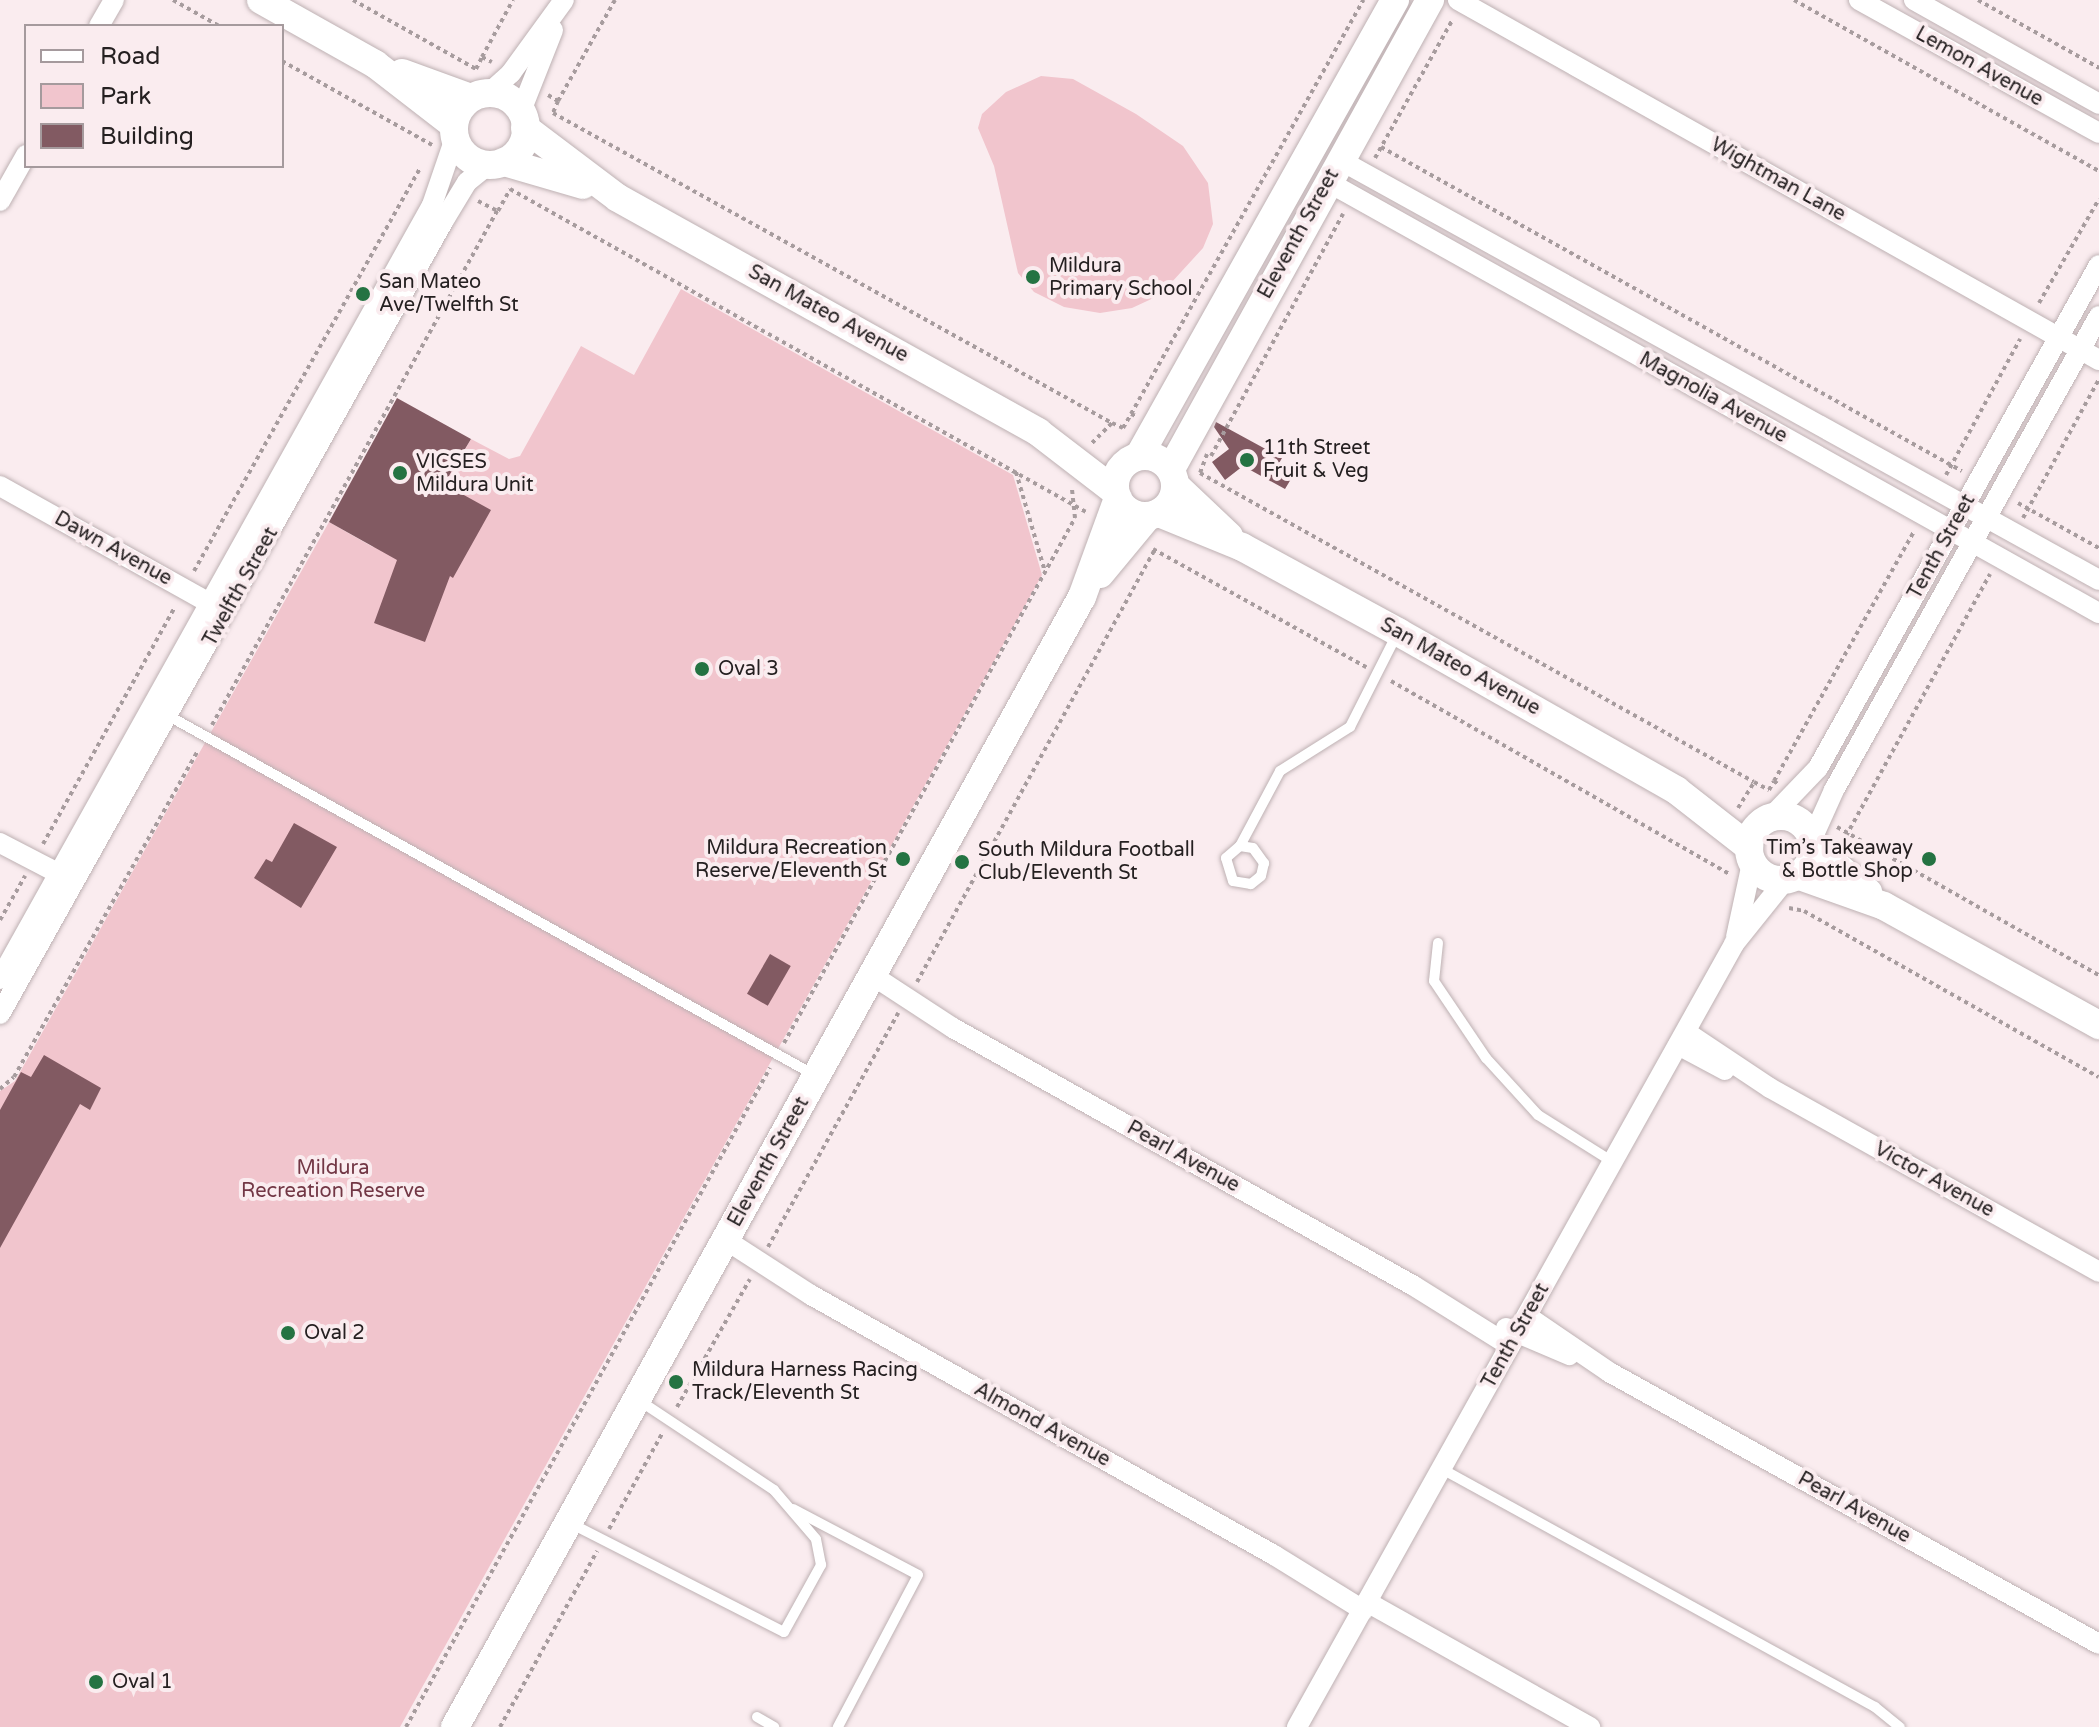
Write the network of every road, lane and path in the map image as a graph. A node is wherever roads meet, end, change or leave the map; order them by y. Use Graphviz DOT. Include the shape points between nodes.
graph roads {
  1 [pos="114,0"];
  2 [pos="173,0"];
  3 [pos="261,0"];
  4 [pos="353,0"];
  5 [pos="513,0"];
  6 [pos="564,0"];
  7 [pos="615,0"];
  8 [pos="1363,0"];
  9 [pos="1395,0"];
  10 [pos="1430,0"];
  11 [pos="1794,0"];
  12 [pos="1859,0"];
  13 [pos="1914,0"];
  14 [pos="1978,0"];
  15 [pos="1460,1"];
  16 [pos="100,24"];
  17 [pos="215,24"];
  18 [pos="482,57"];
  19 [pos="284,62"];
  20 [pos="375,64"];
  21 [pos="2099,68"];
  22 [pos="511,73"];
  23 [pos="480,96"];
  24 [pos="558,101"];
  25 [pos="2099,104"];
  26 [pos="525,108"];
  27 [pos="455,132"];
  28 [pos="2099,133"];
  29 [pos="1381,147"];
  30 [pos="1306,156"];
  31 [pos="24,159"];
  32 [pos="496,164"];
  33 [pos="420,169"];
  34 [pos="1334,171"];
  35 [pos="2099,171"];
  36 [pos="1366,175"];
  37 [pos="452,187"];
  38 [pos="1353,195"];
  39 [pos="618,198"];
  40 [pos="0,201"];
  41 [pos="498,211"];
  42 [pos="1457,224"];
  43 [pos="1443,246"];
  44 [pos="2099,265"];
  45 [pos="1542,271"];
  46 [pos="1529,294"];
  47 [pos="2099,316"];
  48 [pos="1625,317"];
  49 [pos="2059,337"];
  50 [pos="1611,341"];
  51 [pos="2081,349"];
  52 [pos="2099,360"];
  53 [pos="1710,364"];
  54 [pos="2099,379"];
  55 [pos="1696,388"];
  56 [pos="1766,395"];
  57 [pos="1143,420"];
  58 [pos="1752,420"];
  59 [pos="1825,428"];
  60 [pos="1038,432"];
  61 [pos="1184,441"];
  62 [pos="1811,453"];
  63 [pos="1211,456"];
  64 [pos="1134,458"];
  65 [pos="1880,459"];
  66 [pos="1951,465"];
  67 [pos="1016,472"];
  68 [pos="1173,478"];
  69 [pos="1979,481"];
  70 [pos="1866,483"];
  71 [pos="0,486"];
  72 [pos="1937,492"];
  73 [pos="2000,493"];
  74 [pos="1116,495"];
  75 [pos="1075,505"];
  76 [pos="1965,506"];
  77 [pos="2029,509"];
  78 [pos="1154,514"];
  79 [pos="1924,516"];
  80 [pos="1986,517"];
  81 [pos="1951,531"];
  82 [pos="2013,532"];
  83 [pos="1119,533"];
  84 [pos="1972,542"];
  85 [pos="1242,547"];
  86 [pos="2099,548"];
  87 [pos="1155,549"];
  88 [pos="1999,558"];
  89 [pos="2074,566"];
  90 [pos="1045,574"];
  91 [pos="2099,580"];
  92 [pos="185,589"];
  93 [pos="2059,591"];
  94 [pos="218,608"];
  95 [pos="2099,613"];
  96 [pos="1398,632"];
  97 [pos="1377,673"];
  98 [pos="167,715"];
  99 [pos="205,737"];
  100 [pos="1774,781"];
  101 [pos="1676,790"];
  102 [pos="1797,795"];
  103 [pos="1768,818"];
  104 [pos="1815,833"];
  105 [pos="1847,834"];
  106 [pos="0,843"];
  107 [pos="1240,846"];
  108 [pos="33,861"];
  109 [pos="1749,866"];
  110 [pos="67,878"];
  111 [pos="1784,885"];
  112 [pos="1884,906"];
  113 [pos="0,920"];
  114 [pos="1438,943"];
  115 [pos="1734,944"];
  116 [pos="2099,975"];
  117 [pos="0,979"];
  118 [pos="869,982"];
  119 [pos="905,1002"];
  120 [pos="0,1014"];
  121 [pos="2099,1025"];
  122 [pos="1682,1039"];
  123 [pos="777,1055"];
  124 [pos="816,1076"];
  125 [pos="2099,1077"];
  126 [pos="0,1089"];
  127 [pos="1613,1162"];
  128 [pos="722,1246"];
  129 [pos="758,1266"];
  130 [pos="2099,1272"];
  131 [pos="1519,1332"];
  132 [pos="637,1399"];
  133 [pos="670,1420"];
  134 [pos="1442,1469"];
  135 [pos="788,1506"];
  136 [pos="568,1522"];
  137 [pos="603,1540"];
  138 [pos="1367,1603"];
  139 [pos="2099,1644"];
  140 [pos="757,1717"];
  141 [pos="406,1727"];
  142 [pos="455,1727"];
  143 [pos="500,1727"];
  144 [pos="774,1727"];
  145 [pos="838,1727"];
  146 [pos="1297,1727"];
  147 [pos="1590,1727"];
  148 [pos="1900,1727"];
  1 -- 16 [label="street"];
  2 -- 17 [label="path"];
  3 -- 20 [label="street"];
  4 -- 18 [label="path" via="476,69"];
  5 -- 18 [label="path"];
  6 -- 22 [label="street"];
  6 -- 26 [label="street"];
  7 -- 24 [label="path"];
  8 -- 57 [label="path"];
  9 -- 30 [label="street, Eleventh Street"];
  10 -- 34 [label="street, Eleventh Street"];
  11 -- 35 [label="path"];
  12 -- 28 [label="street, Lemon Avenue"];
  13 -- 25 [label="street, Lemon Avenue"];
  14 -- 21 [label="path"];
  15 -- 29 [label="path"];
  15 -- 49 [label="street, Wightman Lane"];
  18 -- 22 [label="path"];
  19 -- 33 [label="path" via="432,145"];
  20 -- 23 [label="street"];
  20 -- 27 [label="street"];
  22 -- 23 [label="street"];
  23 -- 26 [label="street" via="507,98"];
  23 -- 27 [label="street"];
  24 -- 26 [label="path"];
  24 -- 57 [label="path" via="553,113 1112,423 1123,428"];
  26 -- 32 [label="street" via="520,148"];
  26 -- 39 [label="street, San Mateo Avenue"];
  27 -- 32 [label="street" via="467,157"];
  27 -- 37 [label="street, Twelfth Street"];
  29 -- 36 [label="path"];
  29 -- 66 [label="path"];
  30 -- 34 [label="street"];
  30 -- 57 [label="street, Eleventh Street"];
  31 -- 40 [label="street"];
  32 -- 37 [label="street, Twelfth Street"];
  32 -- 39 [label="street, San Mateo Avenue"];
  33 -- 37 [label="path"];
  33 -- 92 [label="path"];
  34 -- 36 [label="street, Magnolia Avenue"];
  34 -- 38 [label="street, Magnolia Avenue"];
  34 -- 61 [label="street, Eleventh Street"];
  36 -- 42 [label="street, Magnolia Avenue"];
  37 -- 41 [label="path"];
  37 -- 94 [label="street, Twelfth Street"];
  38 -- 43 [label="street, Magnolia Avenue"];
  38 -- 63 [label="path"];
  39 -- 60 [label="street, San Mateo Avenue"];
  41 -- 67 [label="path" via="510,189"];
  41 -- 99 [label="path"];
  42 -- 43 [label="street"];
  42 -- 45 [label="street, Magnolia Avenue"];
  43 -- 46 [label="street, Magnolia Avenue"];
  44 -- 49 [label="street, Tenth Street"];
  45 -- 46 [label="street"];
  45 -- 48 [label="street, Magnolia Avenue"];
  46 -- 50 [label="street, Magnolia Avenue"];
  47 -- 51 [label="street, Tenth Street"];
  48 -- 50 [label="street"];
  48 -- 53 [label="street, Magnolia Avenue"];
  49 -- 51 [label="street, Wightman Lane"];
  49 -- 69 [label="street, Tenth Street"];
  50 -- 55 [label="street, Magnolia Avenue"];
  51 -- 52 [label="street, Wightman Lane"];
  51 -- 73 [label="street, Tenth Street"];
  53 -- 55 [label="street"];
  53 -- 56 [label="street, Magnolia Avenue"];
  54 -- 77 [label="path"];
  55 -- 58 [label="street, Magnolia Avenue"];
  56 -- 58 [label="street"];
  56 -- 59 [label="street, Magnolia Avenue"];
  57 -- 64 [label="street, Eleventh Street"];
  58 -- 62 [label="street, Magnolia Avenue"];
  59 -- 62 [label="street"];
  59 -- 65 [label="street, Magnolia Avenue"];
  60 -- 64 [label="street, San Mateo Avenue"];
  60 -- 74 [label="street, San Mateo Avenue"];
  61 -- 63 [label="path"];
  61 -- 68 [label="street, Eleventh Street"];
  62 -- 70 [label="street, Magnolia Avenue"];
  63 -- 100 [label="path" via="1200,473 1754,782 1769,790"];
  64 -- 68 [label="street" via="1157,457"];
  64 -- 74 [label="street" via="1117,474"];
  65 -- 70 [label="street"];
  65 -- 72 [label="street, Magnolia Avenue"];
  66 -- 69 [label="path"];
  66 -- 72 [label="path"];
  67 -- 75 [label="path"];
  67 -- 90 [label="path"];
  68 -- 78 [label="street" via="1171,502"];
  68 -- 85 [label="street, San Mateo Avenue"];
  69 -- 76 [label="street, Tenth Street"];
  70 -- 79 [label="street, Magnolia Avenue"];
  71 -- 92 [label="street, Dawn Avenue"];
  72 -- 76 [label="street, Magnolia Avenue"];
  73 -- 77 [label="path"];
  73 -- 80 [label="street, Tenth Street"];
  74 -- 78 [label="street" via="1130,512"];
  74 -- 83 [label="street, Eleventh Street"];
  75 -- 83 [label="path"];
  75 -- 90 [label="path" via="1075,518"];
  76 -- 80 [label="street, Magnolia Avenue"];
  76 -- 81 [label="street, Tenth Street"];
  77 -- 82 [label="path"];
  77 -- 86 [label="path"];
  78 -- 83 [label="street, Eleventh Street"];
  78 -- 85 [label="street, San Mateo Avenue"];
  79 -- 81 [label="street, Magnolia Avenue"];
  79 -- 100 [label="path"];
  80 -- 82 [label="street, Magnolia Avenue"];
  80 -- 84 [label="street, Tenth Street"];
  81 -- 84 [label="street, Magnolia Avenue"];
  81 -- 102 [label="street, Tenth Street" via="1818,768"];
  82 -- 89 [label="street, Magnolia Avenue"];
  83 -- 87 [label="path"];
  83 -- 118 [label="street, Eleventh Street"];
  84 -- 88 [label="street, Magnolia Avenue"];
  84 -- 104 [label="street, Tenth Street"];
  85 -- 96 [label="street, San Mateo Avenue"];
  87 -- 97 [label="path"];
  87 -- 119 [label="path"];
  88 -- 93 [label="street, Magnolia Avenue"];
  88 -- 105 [label="path"];
  89 -- 91 [label="street, Magnolia Avenue"];
  89 -- 93 [label="street"];
  90 -- 123 [label="path"];
  92 -- 94 [label="street, Dawn Avenue"];
  92 -- 108 [label="path"];
  93 -- 95 [label="street, Magnolia Avenue"];
  94 -- 98 [label="street, Twelfth Street"];
  94 -- 110 [label="street, Twelfth Street"];
  96 -- 97 [label="lane"];
  96 -- 101 [label="street, San Mateo Avenue"];
  97 -- 107 [label="lane" via="1343,734 1280,771"];
  97 -- 109 [label="path" via="1726,869"];
  98 -- 99 [label="lane"];
  98 -- 110 [label="street, Twelfth Street"];
  99 -- 123 [label="lane"];
  99 -- 126 [label="path" via="14,1077"];
  100 -- 102 [label="path"];
  101 -- 103 [label="street, San Mateo Avenue"];
  101 -- 109 [label="street, San Mateo Avenue"];
  102 -- 103 [label="street, Tenth Street"];
  103 -- 104 [label="street" via="1792,817"];
  103 -- 109 [label="street"];
  104 -- 105 [label="path"];
  104 -- 111 [label="street" via="1809,863"];
  104 -- 112 [label="street"];
  105 -- 116 [label="path"];
  106 -- 108 [label="street"];
  108 -- 110 [label="street"];
  108 -- 113 [label="path"];
  109 -- 111 [label="street"];
  109 -- 115 [label="street, Tenth Street"];
  110 -- 117 [label="street, Twelfth Street"];
  110 -- 120 [label="street, Twelfth Street"];
  111 -- 112 [label="street"];
  111 -- 115 [label="street, Tenth Street"];
  111 -- 125 [label="path" via="1804,911"];
  112 -- 121 [label="street"];
  114 -- 127 [label="lane" via="1434,981 1486,1058 1538,1115"];
  115 -- 122 [label="street, Tenth Street"];
  118 -- 119 [label="street, Pearl Avenue"];
  118 -- 124 [label="street, Eleventh Street"];
  119 -- 129 [label="path"];
  119 -- 131 [label="street, Pearl Avenue" via="1414,1286"];
  122 -- 127 [label="street, Tenth Street"];
  122 -- 130 [label="street, Victor Avenue"];
  123 -- 124 [label="lane"];
  123 -- 141 [label="path"];
  124 -- 128 [label="street, Eleventh Street"];
  127 -- 131 [label="street, Tenth Street"];
  128 -- 129 [label="street, Almond Avenue"];
  128 -- 132 [label="street, Eleventh Street"];
  129 -- 133 [label="path"];
  129 -- 138 [label="street, Almond Avenue"];
  131 -- 134 [label="street, Tenth Street"];
  131 -- 139 [label="street, Pearl Avenue" via="1609,1372"];
  132 -- 133 [label="lane"];
  132 -- 136 [label="street, Eleventh Street"];
  133 -- 135 [label="lane" via="751,1472"];
  133 -- 137 [label="path"];
  134 -- 138 [label="street, Tenth Street"];
  134 -- 148 [label="lane" via="1875,1707"];
  135 -- 137 [label="lane" via="822,1553 784,1632"];
  135 -- 145 [label="lane" via="918,1575"];
  136 -- 137 [label="lane"];
  136 -- 142 [label="street, Eleventh Street"];
  137 -- 143 [label="path"];
  138 -- 146 [label="street, Tenth Street"];
  138 -- 147 [label="street, Almond Avenue"];
  140 -- 144 [label="lane"];
}
